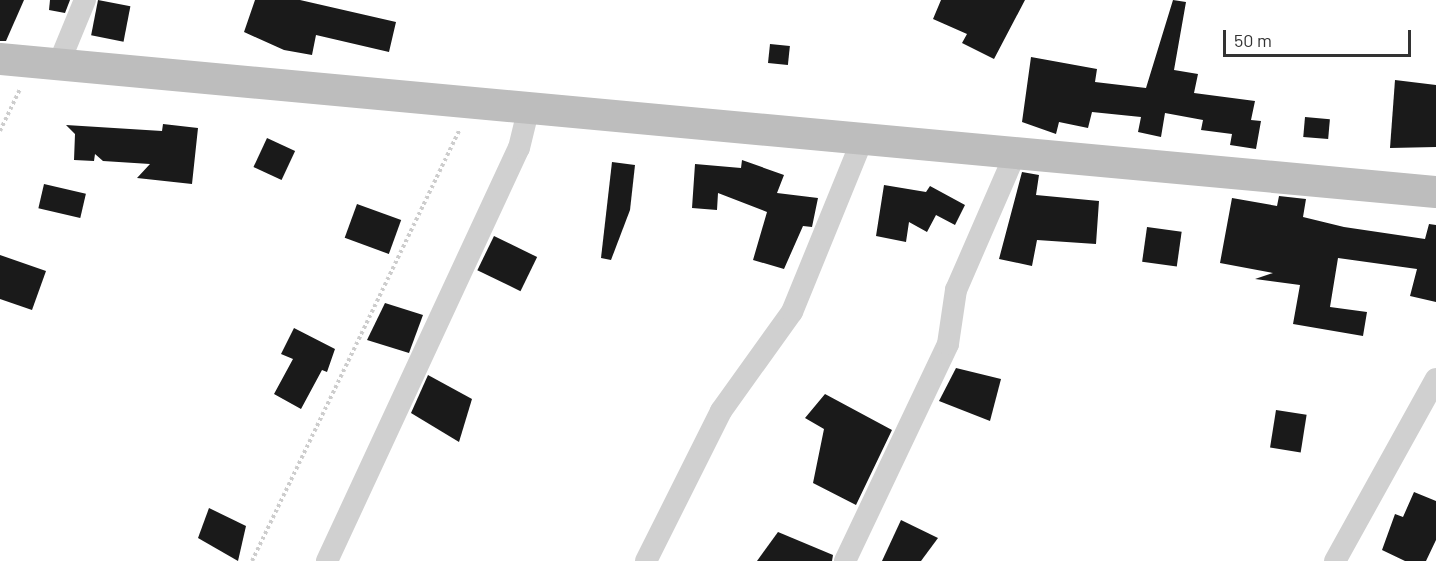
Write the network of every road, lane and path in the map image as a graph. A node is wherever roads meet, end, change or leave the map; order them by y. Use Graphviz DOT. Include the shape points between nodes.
graph roads {
  1 [pos="85,0"];
  2 [pos="0,59"];
  3 [pos="46,62"];
  4 [pos="474,102"];
  5 [pos="529,107"];
  6 [pos="0,131"];
  7 [pos="863,138"];
  8 [pos="1016,152"];
  9 [pos="1436,192"];
  10 [pos="1436,379"];
  11 [pos="252,561"];
  12 [pos="327,561"];
  13 [pos="646,561"];
  14 [pos="845,561"];
  15 [pos="1335,561"];
  1 -- 3 [label="street"];
  2 -- 3 [label="main road"];
  3 -- 4 [label="main road"];
  3 -- 6 [label="path"];
  4 -- 5 [label="main road"];
  4 -- 11 [label="path"];
  5 -- 7 [label="main road"];
  5 -- 12 [label="street" via="519,148"];
  7 -- 8 [label="main road"];
  7 -- 13 [label="street" via="792,312 721,411"];
  8 -- 9 [label="main road"];
  8 -- 14 [label="street" via="956,290 948,344"];
  10 -- 15 [label="street"];
}
